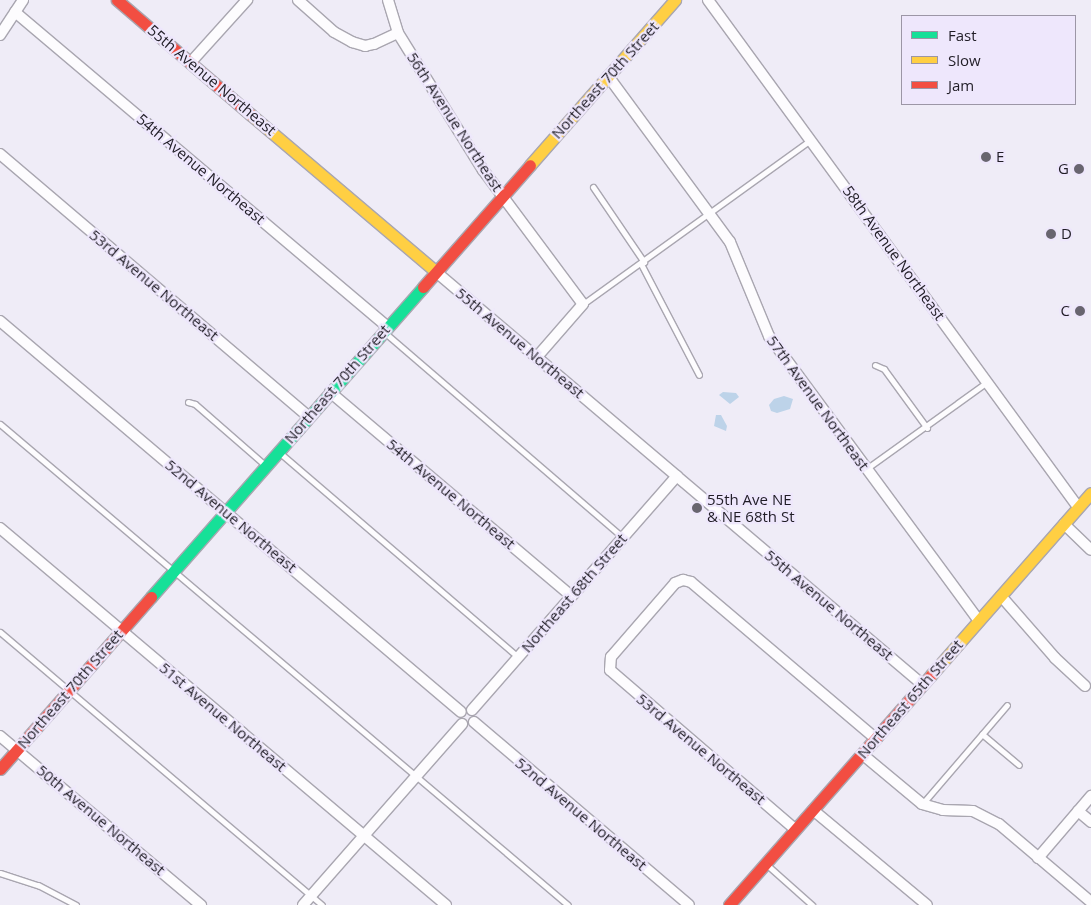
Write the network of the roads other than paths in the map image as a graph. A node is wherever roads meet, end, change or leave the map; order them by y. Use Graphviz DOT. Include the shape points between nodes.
graph roads {
  1 [pos="23,0"];
  2 [pos="117,0"];
  3 [pos="247,0"];
  4 [pos="298,0"];
  5 [pos="388,0"];
  6 [pos="675,0"];
  7 [pos="708,0"];
  8 [pos="15,12"];
  9 [pos="398,33"];
  10 [pos="0,35"];
  11 [pos="191,62"];
  12 [pos="608,76"];
  13 [pos="812,139"];
  14 [pos="0,154"];
  15 [pos="593,187"];
  16 [pos="502,196"];
  17 [pos="710,214"];
  18 [pos="643,263"];
  19 [pos="436,271"];
  20 [pos="583,304"];
  21 [pos="0,321"];
  22 [pos="385,329"];
  23 [pos="537,358"];
  24 [pos="875,365"];
  25 [pos="699,375"];
  26 [pos="987,382"];
  27 [pos="330,392"];
  28 [pos="188,402"];
  29 [pos="308,416"];
  30 [pos="0,424"];
  31 [pos="926,428"];
  32 [pos="278,451"];
  33 [pos="266,465"];
  34 [pos="866,470"];
  35 [pos="677,476"];
  36 [pos="1091,492"];
  37 [pos="1078,507"];
  38 [pos="226,511"];
  39 [pos="1064,524"];
  40 [pos="0,528"];
  41 [pos="622,537"];
  42 [pos="1091,550"];
  43 [pos="174,571"];
  44 [pos="572,596"];
  45 [pos="1001,596"];
  46 [pos="979,620"];
  47 [pos="121,630"];
  48 [pos="0,632"];
  49 [pos="518,657"];
  50 [pos="923,684"];
  51 [pos="1085,686"];
  52 [pos="69,690"];
  53 [pos="1007,705"];
  54 [pos="466,711"];
  55 [pos="474,722"];
  56 [pos="462,724"];
  57 [pos="982,734"];
  58 [pos="0,736"];
  59 [pos="876,738"];
  60 [pos="17,750"];
  61 [pos="862,754"];
  62 [pos="1019,765"];
  63 [pos="0,769"];
  64 [pos="416,776"];
  65 [pos="1091,796"];
  66 [pos="922,804"];
  67 [pos="813,810"];
  68 [pos="1078,811"];
  69 [pos="1091,822"];
  70 [pos="796,830"];
  71 [pos="364,836"];
  72 [pos="1038,858"];
  73 [pos="765,864"];
  74 [pos="0,873"];
  75 [pos="311,896"];
  76 [pos="1091,902"];
  77 [pos="76,905"];
  78 [pos="201,905"];
  79 [pos="303,905"];
  80 [pos="322,905"];
  81 [pos="446,905"];
  82 [pos="568,905"];
  83 [pos="689,905"];
  84 [pos="728,905"];
  85 [pos="812,905"];
  86 [pos="927,905"];
  1 -- 8 [label="street"];
  2 -- 11 [label="main road, 55th Avenue Northeast"];
  3 -- 11 [label="street"];
  4 -- 9 [label="street" via="334,32 352,42 365,46"];
  5 -- 9 [label="street"];
  6 -- 12 [label="main road, Northeast 70th Street"];
  7 -- 13 [label="street, 58th Avenue Northeast"];
  8 -- 10 [label="street"];
  8 -- 22 [label="street, 54th Avenue Northeast"];
  9 -- 16 [label="street, 56th Avenue Northeast"];
  11 -- 19 [label="main road, 55th Avenue Northeast"];
  12 -- 16 [label="main road, Northeast 70th Street"];
  12 -- 17 [label="street, 57th Avenue Northeast"];
  13 -- 17 [label="lane"];
  13 -- 26 [label="street, 58th Avenue Northeast"];
  14 -- 29 [label="street, 53rd Avenue Northeast"];
  15 -- 18 [label="lane"];
  16 -- 19 [label="main road, Northeast 70th Street"];
  16 -- 20 [label="street, 56th Avenue Northeast"];
  17 -- 18 [label="lane"];
  17 -- 34 [label="street, 57th Avenue Northeast" via="730,242 769,336"];
  18 -- 20 [label="lane"];
  18 -- 25 [label="lane"];
  19 -- 22 [label="main road, Northeast 70th Street"];
  19 -- 23 [label="street, 55th Avenue Northeast"];
  20 -- 23 [label="street"];
  21 -- 38 [label="street, 52nd Avenue Northeast"];
  22 -- 27 [label="main road, Northeast 70th Street"];
  22 -- 41 [label="lane"];
  23 -- 35 [label="street, 55th Avenue Northeast"];
  24 -- 31 [label="lane" via="884,369"];
  26 -- 31 [label="lane"];
  26 -- 37 [label="street, 58th Avenue Northeast"];
  27 -- 29 [label="main road, Northeast 70th Street"];
  27 -- 44 [label="street, 54th Avenue Northeast"];
  28 -- 33 [label="lane" via="195,404"];
  29 -- 32 [label="main road, Northeast 70th Street"];
  30 -- 43 [label="lane"];
  31 -- 34 [label="lane"];
  32 -- 33 [label="main road, Northeast 70th Street"];
  32 -- 49 [label="lane"];
  33 -- 38 [label="main road, Northeast 70th Street"];
  34 -- 46 [label="street, 57th Avenue Northeast"];
  35 -- 41 [label="street, Northeast 68th Street"];
  35 -- 50 [label="street, 55th Avenue Northeast"];
  36 -- 37 [label="main road, Northeast 65th Street"];
  37 -- 39 [label="main road, Northeast 65th Street"];
  38 -- 43 [label="main road, Northeast 70th Street"];
  38 -- 54 [label="street, 52nd Avenue Northeast"];
  39 -- 42 [label="street"];
  39 -- 45 [label="main road, Northeast 65th Street"];
  40 -- 47 [label="street, 51st Avenue Northeast"];
  41 -- 44 [label="street, Northeast 68th Street"];
  43 -- 47 [label="main road, Northeast 70th Street"];
  43 -- 64 [label="lane"];
  44 -- 49 [label="street, Northeast 68th Street"];
  45 -- 46 [label="main road, Northeast 65th Street"];
  45 -- 51 [label="street" via="1055,658"];
  46 -- 50 [label="main road, Northeast 65th Street"];
  47 -- 52 [label="main road, Northeast 70th Street"];
  47 -- 71 [label="street, 51st Avenue Northeast"];
  48 -- 52 [label="lane"];
  49 -- 54 [label="street, Northeast 68th Street"];
  50 -- 59 [label="main road, Northeast 65th Street"];
  52 -- 60 [label="main road, Northeast 70th Street"];
  52 -- 75 [label="lane"];
  53 -- 57 [label="lane"];
  54 -- 55 [label="street" via="475,714"];
  54 -- 56 [label="street" via="459,717"];
  55 -- 56 [label="street"];
  55 -- 83 [label="street, 52nd Avenue Northeast"];
  56 -- 64 [label="street"];
  57 -- 62 [label="lane"];
  57 -- 66 [label="lane"];
  58 -- 60 [label="street, 50th Avenue Northeast"];
  59 -- 61 [label="main road, Northeast 65th Street"];
  59 -- 70 [label="street, 53rd Avenue Northeast" via="686,580 676,583 643,620 611,657 608,668"];
  60 -- 63 [label="main road, Northeast 70th Street"];
  60 -- 78 [label="street, 50th Avenue Northeast"];
  61 -- 66 [label="street"];
  61 -- 67 [label="main road, Northeast 65th Street"];
  64 -- 71 [label="street"];
  64 -- 82 [label="lane"];
  65 -- 68 [label="street"];
  66 -- 72 [label="street" via="985,815"];
  67 -- 70 [label="main road, Northeast 65th Street"];
  67 -- 86 [label="street"];
  68 -- 69 [label="street"];
  68 -- 72 [label="street"];
  70 -- 73 [label="main road, Northeast 65th Street"];
  71 -- 75 [label="street"];
  71 -- 81 [label="street, 51st Avenue Northeast"];
  72 -- 76 [label="street"];
  73 -- 84 [label="main road, Northeast 65th Street"];
  73 -- 85 [label="lane"];
  74 -- 77 [label="lane" via="38,885"];
  75 -- 79 [label="street"];
  75 -- 80 [label="lane"];
}
